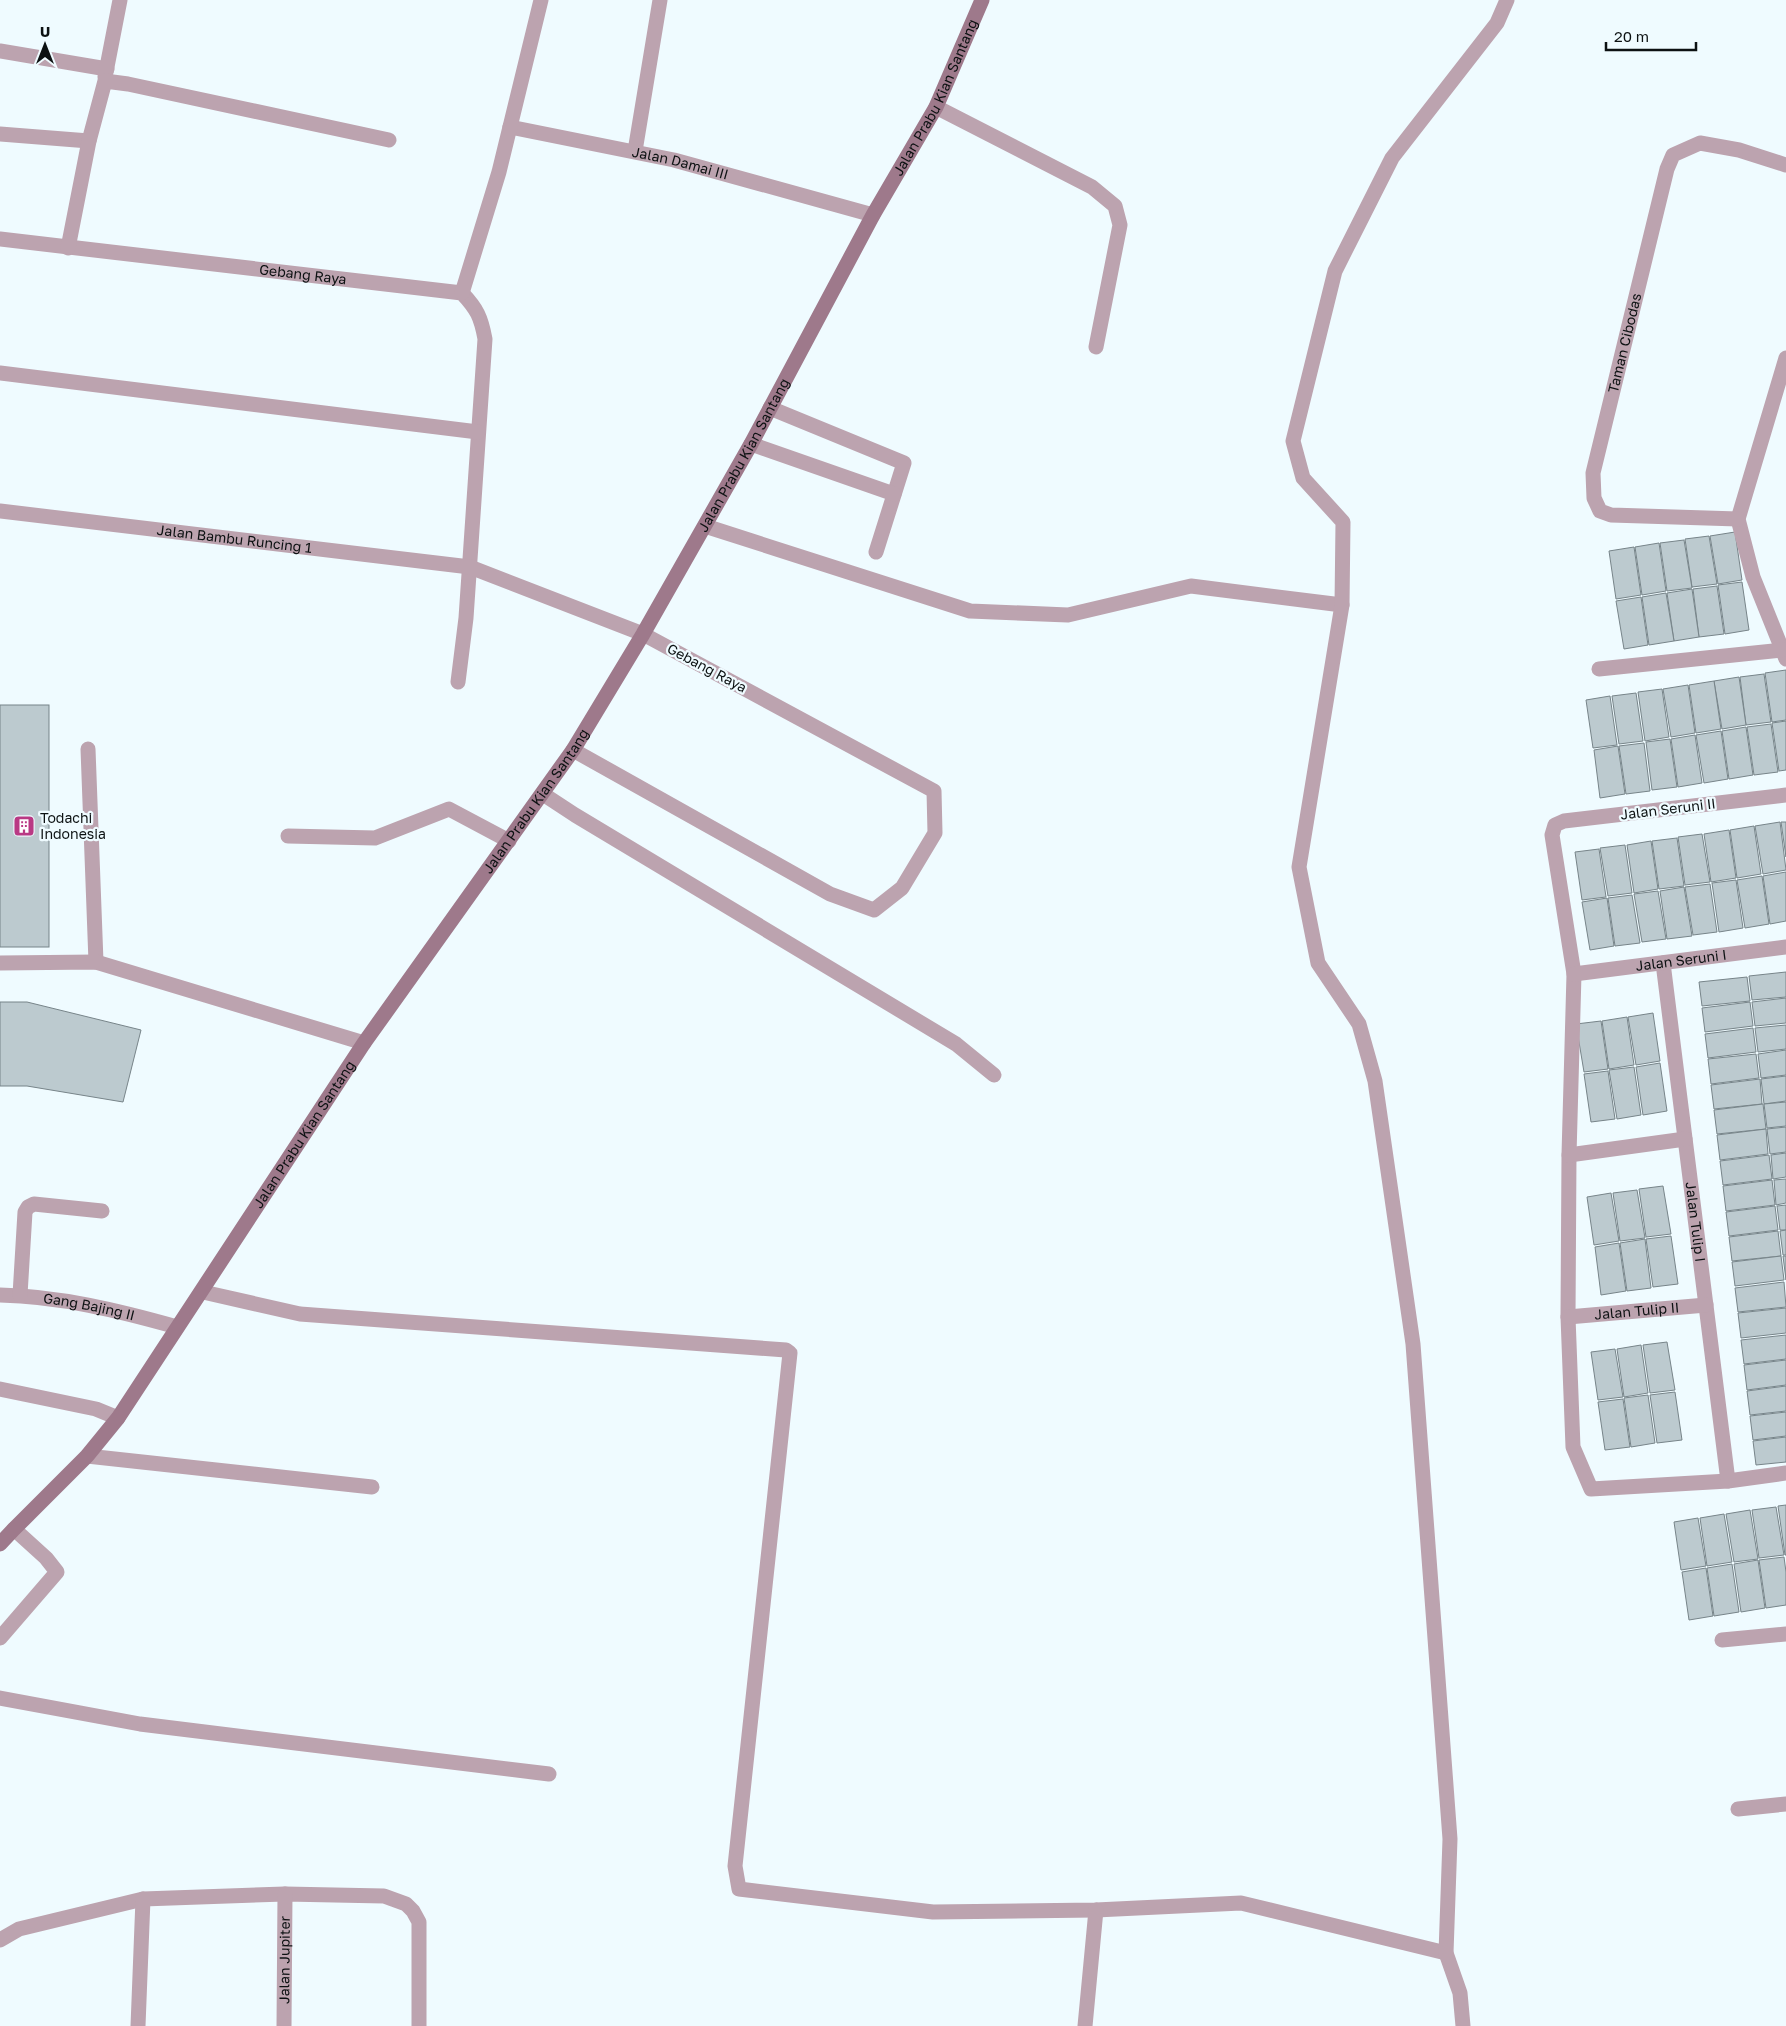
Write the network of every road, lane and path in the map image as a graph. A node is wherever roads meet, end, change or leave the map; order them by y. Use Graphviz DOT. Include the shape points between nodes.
graph roads {
  1 [pos="120,0"];
  2 [pos="541,0"];
  3 [pos="660,0"];
  4 [pos="982,0"];
  5 [pos="1507,0"];
  6 [pos="0,51"];
  7 [pos="106,75"];
  8 [pos="936,107"];
  9 [pos="510,127"];
  10 [pos="0,134"];
  11 [pos="389,140"];
  12 [pos="89,141"];
  13 [pos="635,151"];
  14 [pos="1786,165"];
  15 [pos="873,215"];
  16 [pos="0,239"];
  17 [pos="68,248"];
  18 [pos="462,293"];
  19 [pos="1096,348"];
  20 [pos="1786,358"];
  21 [pos="0,373"];
  22 [pos="770,408"];
  23 [pos="478,432"];
  24 [pos="751,444"];
  25 [pos="894,494"];
  26 [pos="0,511"];
  27 [pos="1738,519"];
  28 [pos="704,526"];
  29 [pos="876,552"];
  30 [pos="470,567"];
  31 [pos="1342,605"];
  32 [pos="643,634"];
  33 [pos="1784,654"];
  34 [pos="1600,669"];
  35 [pos="458,682"];
  36 [pos="88,749"];
  37 [pos="573,750"];
  38 [pos="543,794"];
  39 [pos="1786,796"];
  40 [pos="288,836"];
  41 [pos="509,841"];
  42 [pos="1786,947"];
  43 [pos="96,962"];
  44 [pos="0,963"];
  45 [pos="1663,963"];
  46 [pos="1574,974"];
  47 [pos="364,1043"];
  48 [pos="994,1076"];
  49 [pos="1685,1139"];
  50 [pos="1569,1155"];
  51 [pos="102,1210"];
  52 [pos="203,1292"];
  53 [pos="0,1295"];
  54 [pos="20,1295"];
  55 [pos="1706,1305"];
  56 [pos="1568,1317"];
  57 [pos="177,1327"];
  58 [pos="0,1389"];
  59 [pos="118,1418"];
  60 [pos="87,1456"];
  61 [pos="1786,1473"];
  62 [pos="1728,1480"];
  63 [pos="372,1487"];
  64 [pos="14,1528"];
  65 [pos="0,1544"];
  66 [pos="1786,1634"];
  67 [pos="0,1638"];
  68 [pos="1722,1640"];
  69 [pos="0,1698"];
  70 [pos="549,1774"];
  71 [pos="1786,1804"];
  72 [pos="1738,1810"];
  73 [pos="285,1894"];
  74 [pos="143,1900"];
  75 [pos="1096,1910"];
  76 [pos="0,1940"];
  77 [pos="1446,1953"];
  78 [pos="138,2026"];
  79 [pos="284,2026"];
  80 [pos="419,2026"];
  81 [pos="1085,2026"];
  82 [pos="1463,2026"];
  1 -- 7 [label="street"];
  2 -- 9 [label="street"];
  3 -- 13 [label="street, Jalan Damai III"];
  4 -- 8 [label="main road, Jalan Prabu Kian Santang"];
  5 -- 31 [label="street" via="1497,22 1392,158 1335,271 1293,441 1303,478 1343,522"];
  6 -- 7 [label="street"];
  7 -- 11 [label="street" via="128,84"];
  7 -- 12 [label="street"];
  8 -- 15 [label="main road, Jalan Prabu Kian Santang"];
  8 -- 19 [label="street" via="1092,187 1115,206 1120,225"];
  9 -- 13 [label="street"];
  9 -- 18 [label="street"];
  10 -- 12 [label="street"];
  12 -- 17 [label="street"];
  13 -- 15 [label="street, Jalan Damai III"];
  14 -- 27 [label="street, Taman Cibodas" via="1738,150 1700,143 1673,155 1592,473 1594,498 1600,511 1611,515"];
  15 -- 22 [label="main road, Jalan Prabu Kian Santang"];
  16 -- 17 [label="street, Gebang Raya"];
  17 -- 18 [label="street, Gebang Raya"];
  18 -- 23 [label="street" via="482,321 485,339"];
  20 -- 27 [label="street"];
  21 -- 23 [label="street"];
  22 -- 24 [label="main road, Jalan Prabu Kian Santang"];
  22 -- 25 [label="street" via="904,463"];
  23 -- 30 [label="street"];
  24 -- 25 [label="street"];
  24 -- 28 [label="main road, Jalan Prabu Kian Santang"];
  25 -- 29 [label="street"];
  26 -- 30 [label="street, Jalan Bambu Runcing 1"];
  27 -- 33 [label="street" via="1753,577"];
  28 -- 31 [label="street" via="970,611 1068,614 1191,586"];
  28 -- 32 [label="main road, Jalan Prabu Kian Santang"];
  30 -- 32 [label="street, Gebang Raya"];
  30 -- 35 [label="street"];
  31 -- 77 [label="street" via="1299,867 1318,963 1359,1024 1375,1081 1413,1344 1450,1839"];
  32 -- 37 [label="main road, Jalan Prabu Kian Santang"];
  32 -- 37 [label="street, Gebang Raya" via="934,791 935,833 902,888 874,910 830,894"];
  33 -- 34 [label="street"];
  36 -- 43 [label="street"];
  37 -- 38 [label="main road, Jalan Prabu Kian Santang"];
  38 -- 41 [label="main road, Jalan Prabu Kian Santang"];
  38 -- 48 [label="street" via="956,1044"];
  39 -- 46 [label="street, Jalan Seruni II" via="1564,821 1555,825"];
  40 -- 41 [label="street" via="375,838 449,809"];
  41 -- 47 [label="main road, Jalan Prabu Kian Santang"];
  42 -- 45 [label="street, Jalan Seruni I"];
  43 -- 44 [label="street"];
  43 -- 47 [label="street"];
  45 -- 46 [label="street, Jalan Seruni I"];
  45 -- 49 [label="street, Jalan Tulip I"];
  46 -- 50 [label="street"];
  47 -- 52 [label="main road, Jalan Prabu Kian Santang"];
  49 -- 50 [label="street"];
  49 -- 55 [label="street, Jalan Tulip I"];
  50 -- 56 [label="street"];
  51 -- 54 [label="street" via="28,1206"];
  52 -- 57 [label="main road, Jalan Prabu Kian Santang"];
  52 -- 75 [label="street" via="300,1314 786,1350 790,1353 735,1866 739,1889 933,1912"];
  53 -- 54 [label="street, Gang Bajing II"];
  54 -- 57 [label="street, Gang Bajing II" via="137,1316"];
  55 -- 56 [label="street, Jalan Tulip II"];
  55 -- 62 [label="street, Jalan Tulip I"];
  56 -- 62 [label="street" via="1573,1447 1591,1490"];
  57 -- 59 [label="main road, Jalan Prabu Kian Santang"];
  58 -- 59 [label="street" via="96,1409"];
  59 -- 60 [label="main road, Jalan Prabu Kian Santang"];
  60 -- 63 [label="street"];
  60 -- 64 [label="main road, Jalan Prabu Kian Santang"];
  61 -- 62 [label="street"];
  64 -- 65 [label="main road, Jalan Prabu Kian Santang"];
  64 -- 67 [label="street" via="57,1572"];
  66 -- 68 [label="street"];
  69 -- 70 [label="street" via="140,1724"];
  71 -- 72 [label="street"];
  73 -- 74 [label="street"];
  73 -- 79 [label="street, Jalan Jupiter"];
  73 -- 80 [label="street" via="384,1896 406,1904 419,1922"];
  74 -- 76 [label="street" via="20,1929"];
  74 -- 78 [label="street"];
  75 -- 77 [label="street" via="1241,1903"];
  75 -- 81 [label="street"];
  77 -- 82 [label="street" via="1460,1993"];
}
